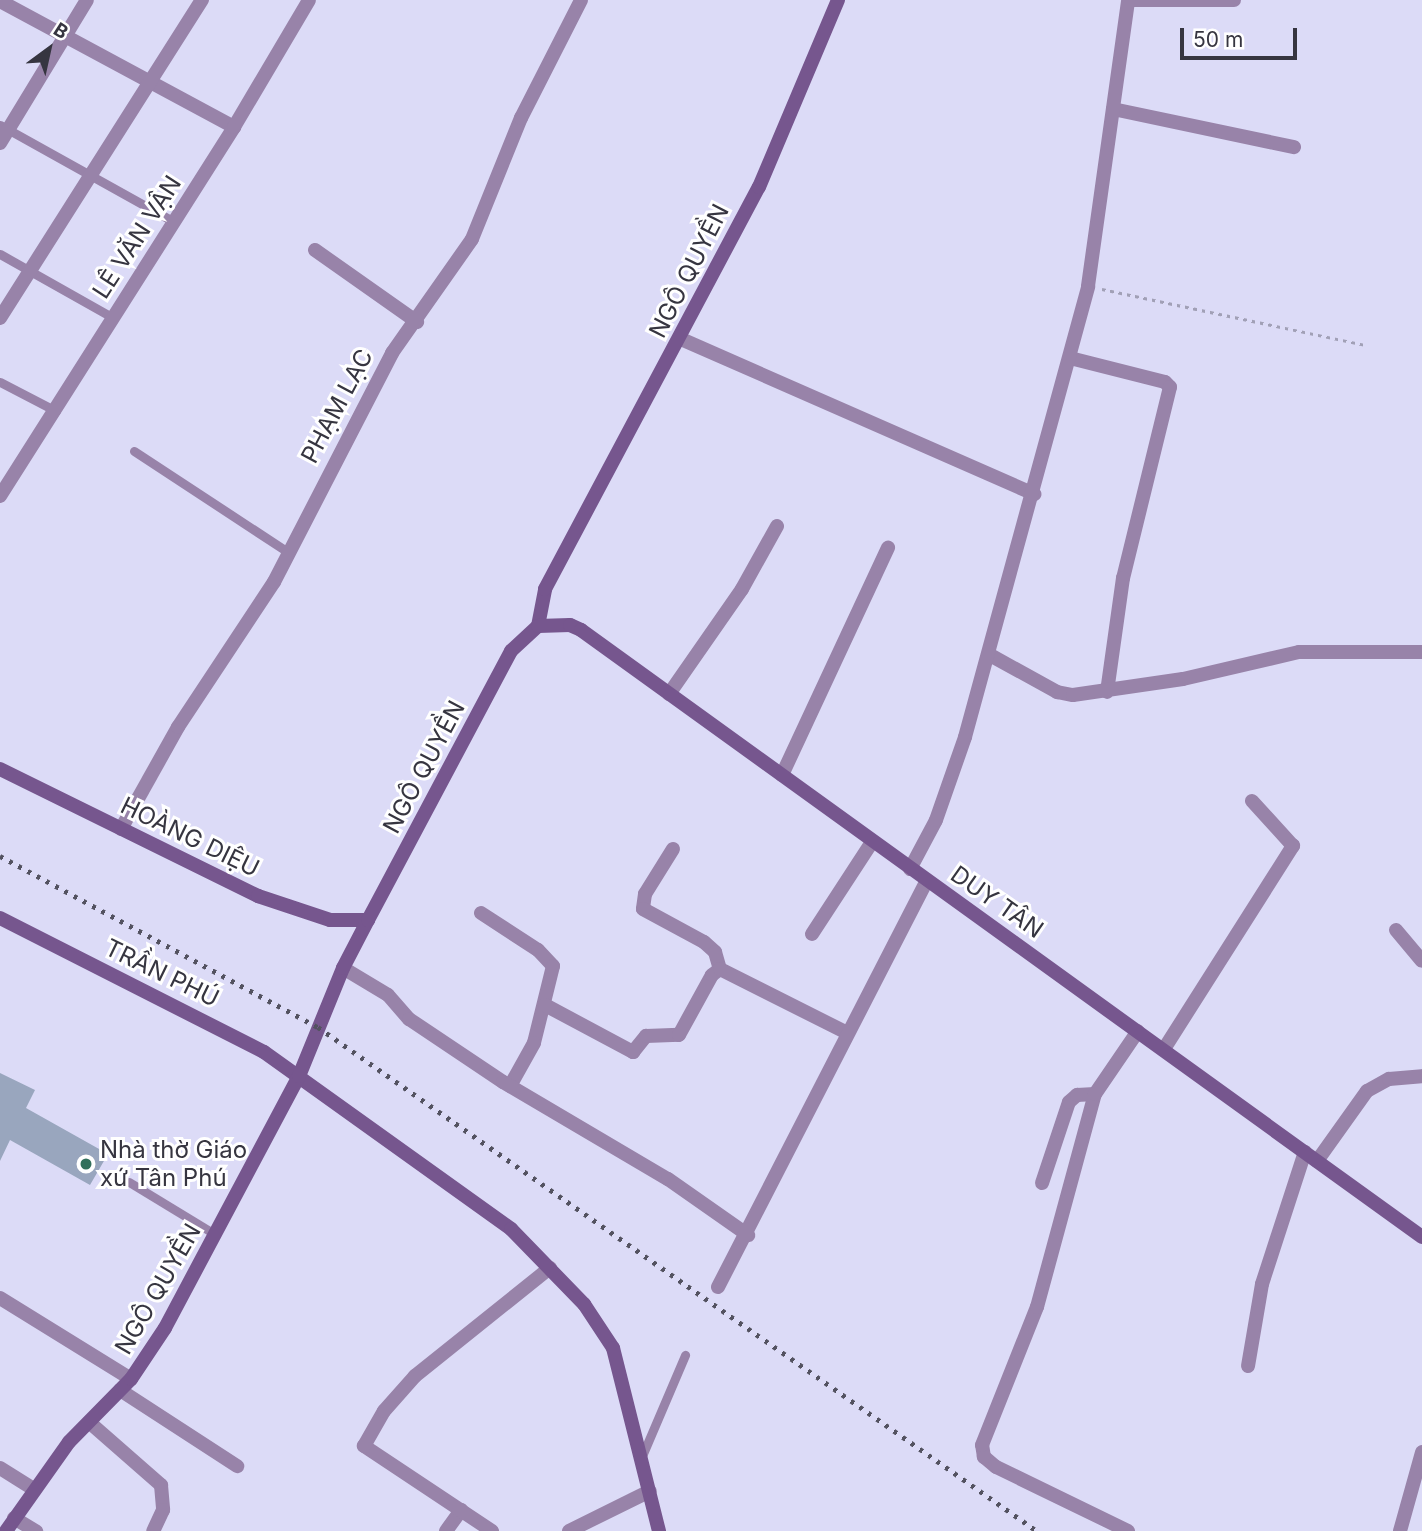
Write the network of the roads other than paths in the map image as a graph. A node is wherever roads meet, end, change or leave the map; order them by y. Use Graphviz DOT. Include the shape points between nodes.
graph roads {
  1 [pos="87,0"];
  2 [pos="202,0"];
  3 [pos="309,0"];
  4 [pos="581,0"];
  5 [pos="838,0"];
  6 [pos="1130,0"];
  7 [pos="1234,0"];
  8 [pos="0,1"];
  9 [pos="65,38"];
  10 [pos="150,80"];
  11 [pos="1113,109"];
  12 [pos="4,127"];
  13 [pos="234,127"];
  14 [pos="0,143"];
  15 [pos="1294,147"];
  16 [pos="90,174"];
  17 [pos="174,222"];
  18 [pos="315,250"];
  19 [pos="0,254"];
  20 [pos="32,270"];
  21 [pos="112,317"];
  22 [pos="0,318"];
  23 [pos="417,322"];
  24 [pos="681,339"];
  25 [pos="1070,358"];
  26 [pos="0,382"];
  27 [pos="56,411"];
  28 [pos="134,451"];
  29 [pos="1034,494"];
  30 [pos="0,496"];
  31 [pos="777,526"];
  32 [pos="888,548"];
  33 [pos="288,552"];
  34 [pos="538,626"];
  35 [pos="1422,652"];
  36 [pos="990,655"];
  37 [pos="1107,692"];
  38 [pos="669,694"];
  39 [pos="0,769"];
  40 [pos="782,775"];
  41 [pos="1251,800"];
  42 [pos="121,829"];
  43 [pos="872,842"];
  44 [pos="673,849"];
  45 [pos="910,869"];
  46 [pos="927,881"];
  47 [pos="481,913"];
  48 [pos="0,918"];
  49 [pos="368,920"];
  50 [pos="1396,930"];
  51 [pos="812,934"];
  52 [pos="1422,961"];
  53 [pos="343,968"];
  54 [pos="720,969"];
  55 [pos="545,1005"];
  56 [pos="1138,1031"];
  57 [pos="847,1033"];
  58 [pos="1164,1049"];
  59 [pos="299,1076"];
  60 [pos="1422,1076"];
  61 [pos="510,1086"];
  62 [pos="1095,1094"];
  63 [pos="1311,1156"];
  64 [pos="129,1182"];
  65 [pos="1042,1184"];
  66 [pos="216,1235"];
  67 [pos="748,1235"];
  68 [pos="1422,1237"];
  69 [pos="550,1268"];
  70 [pos="718,1287"];
  71 [pos="0,1298"];
  72 [pos="685,1355"];
  73 [pos="1248,1366"];
  74 [pos="131,1379"];
  75 [pos="120,1390"];
  76 [pos="89,1422"];
  77 [pos="1422,1452"];
  78 [pos="641,1458"];
  79 [pos="237,1466"];
  80 [pos="0,1468"];
  81 [pos="34,1489"];
  82 [pos="650,1491"];
  83 [pos="461,1510"];
  84 [pos="14,1518"];
  85 [pos="6,1531"];
  86 [pos="36,1531"];
  87 [pos="153,1531"];
  88 [pos="446,1531"];
  89 [pos="492,1531"];
  90 [pos="569,1531"];
  91 [pos="659,1531"];
  92 [pos="1128,1531"];
  93 [pos="1400,1531"];
  1 -- 9 [label="street"];
  2 -- 10 [label="street"];
  3 -- 13 [label="street, LÊ VĂN VẬN"];
  4 -- 23 [label="street, PHẠM LẠC" via="521,118 472,239"];
  5 -- 24 [label="street, NGÔ QUYỀN" via="759,187"];
  6 -- 7 [label="street"];
  6 -- 11 [label="street"];
  8 -- 9 [label="street"];
  9 -- 10 [label="street"];
  9 -- 12 [label="street"];
  10 -- 13 [label="street"];
  10 -- 16 [label="street"];
  11 -- 15 [label="street"];
  11 -- 25 [label="street" via="1088,286"];
  12 -- 14 [label="street"];
  12 -- 16 [label="lane"];
  13 -- 17 [label="street, LÊ VĂN VẬN"];
  16 -- 17 [label="lane"];
  16 -- 20 [label="street"];
  17 -- 21 [label="street, LÊ VĂN VẬN"];
  18 -- 23 [label="street"];
  19 -- 20 [label="lane"];
  20 -- 21 [label="lane"];
  20 -- 22 [label="street"];
  21 -- 27 [label="street, LÊ VĂN VẬN"];
  23 -- 33 [label="street, PHẠM LẠC" via="392,353"];
  24 -- 29 [label="street"];
  24 -- 34 [label="street, NGÔ QUYỀN" via="545,589"];
  25 -- 29 [label="street"];
  25 -- 37 [label="street" via="1170,387 1123,578"];
  26 -- 27 [label="lane"];
  27 -- 30 [label="street, LÊ VĂN VẬN"];
  28 -- 33 [label="lane"];
  29 -- 36 [label="street"];
  31 -- 38 [label="street" via="742,589"];
  32 -- 40 [label="street"];
  33 -- 42 [label="street, PHẠM LẠC" via="263,601 178,727"];
  34 -- 38 [label="street, DUY TÂN" via="570,625 581,630"];
  34 -- 49 [label="street, NGÔ QUYỀN" via="511,651"];
  35 -- 37 [label="street" via="1299,652"];
  36 -- 37 [label="street" via="1057,692"];
  36 -- 45 [label="street" via="950,784"];
  38 -- 40 [label="street, DUY TÂN"];
  39 -- 42 [label="street, HOÀNG DIỆU"];
  40 -- 43 [label="street, DUY TÂN"];
  41 -- 58 [label="street" via="1293,845"];
  42 -- 49 [label="street, HOÀNG DIỆU" via="300,912 330,920"];
  43 -- 45 [label="street, DUY TÂN"];
  43 -- 51 [label="street"];
  44 -- 54 [label="street" via="645,894 643,909 704,942 715,952"];
  45 -- 46 [label="street, DUY TÂN"];
  46 -- 56 [label="street, DUY TÂN"];
  46 -- 57 [label="street"];
  47 -- 55 [label="street" via="538,950 553,966"];
  48 -- 59 [label="street, TRẦN PHÚ" via="219,1026"];
  49 -- 53 [label="street, NGÔ QUYỀN"];
  50 -- 52 [label="street"];
  53 -- 59 [label="street, NGÔ QUYỀN"];
  53 -- 61 [label="street" via="388,995 409,1019"];
  54 -- 55 [label="street" via="712,975 679,1035 646,1035 633,1052"];
  54 -- 57 [label="street"];
  55 -- 61 [label="street" via="534,1043"];
  56 -- 58 [label="street, DUY TÂN"];
  56 -- 62 [label="street"];
  57 -- 67 [label="street"];
  58 -- 63 [label="street, DUY TÂN"];
  59 -- 66 [label="street, NGÔ QUYỀN"];
  59 -- 69 [label="street, TRẦN PHÚ" via="481,1205"];
  60 -- 63 [label="street" via="1389,1079 1367,1091"];
  61 -- 67 [label="street" via="668,1179"];
  62 -- 65 [label="street" via="1077,1095 1069,1102"];
  62 -- 92 [label="street" via="1037,1307 992,1411 981,1451 996,1467"];
  63 -- 68 [label="street, DUY TÂN"];
  63 -- 73 [label="street" via="1262,1284"];
  64 -- 66 [label="lane"];
  66 -- 74 [label="street, NGÔ QUYỀN"];
  67 -- 70 [label="street"];
  69 -- 78 [label="street, TRẦN PHÚ" via="584,1304 612,1348"];
  69 -- 83 [label="street" via="415,1376 367,1435 363,1446 372,1455"];
  71 -- 74 [label="street"];
  72 -- 78 [label="lane"];
  74 -- 75 [label="street, NGÔ QUYỀN"];
  75 -- 76 [label="street, NGÔ QUYỀN"];
  75 -- 79 [label="street"];
  76 -- 81 [label="street, NGÔ QUYỀN"];
  76 -- 87 [label="street" via="161,1485 163,1510"];
  77 -- 93 [label="street"];
  78 -- 82 [label="street, TRẦN PHÚ"];
  80 -- 81 [label="street"];
  81 -- 84 [label="street, NGÔ QUYỀN"];
  82 -- 90 [label="street"];
  82 -- 91 [label="street, TRẦN PHÚ"];
  83 -- 88 [label="street"];
  83 -- 89 [label="street"];
  84 -- 85 [label="street, NGÔ QUYỀN"];
  84 -- 86 [label="street"];
}
